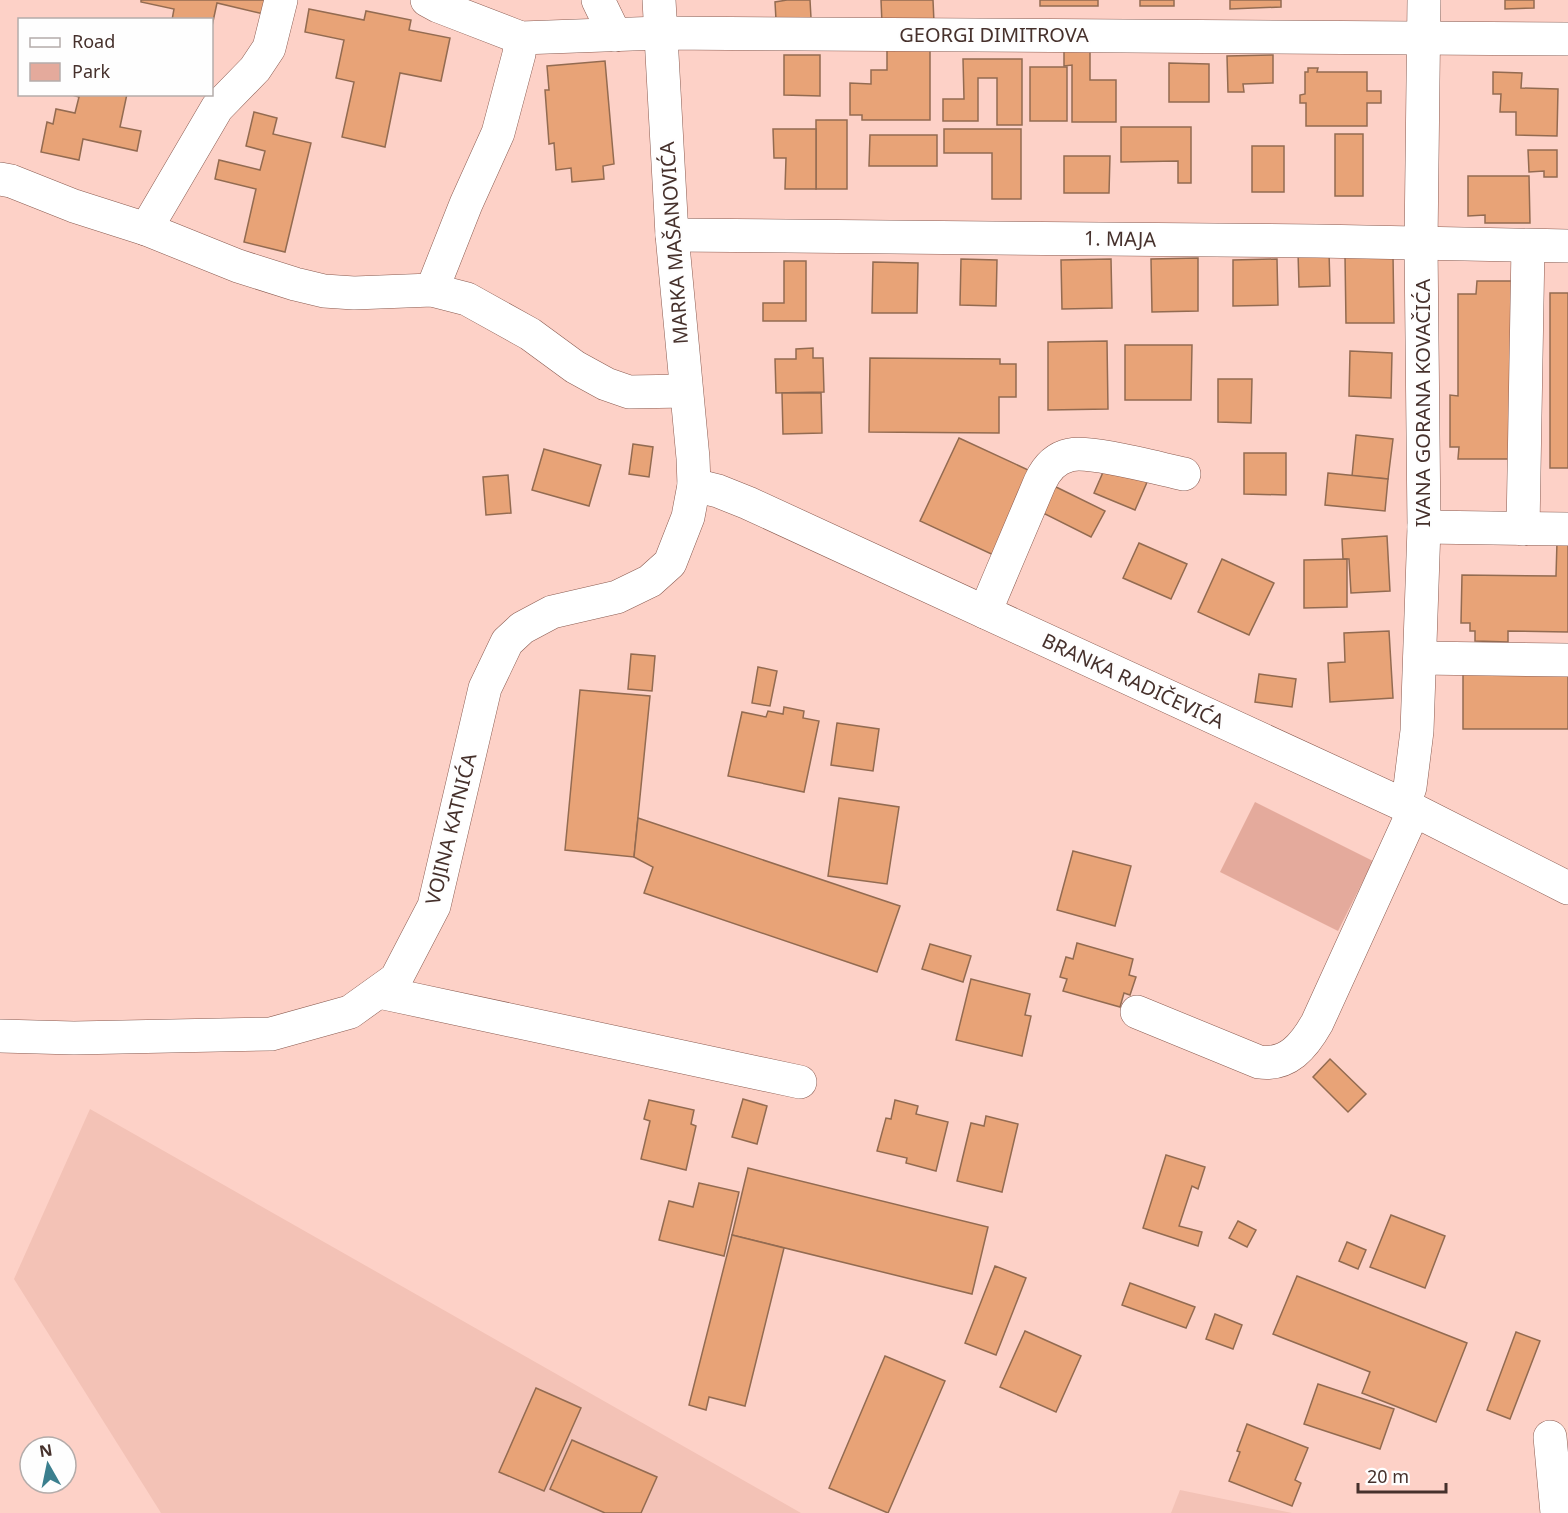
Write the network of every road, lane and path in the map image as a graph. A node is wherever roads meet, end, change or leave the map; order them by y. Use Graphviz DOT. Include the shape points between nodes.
graph roads {
  1 [pos="281,0"];
  2 [pos="427,0"];
  3 [pos="598,0"];
  4 [pos="659,0"];
  5 [pos="1424,0"];
  6 [pos="660,33"];
  7 [pos="615,35"];
  8 [pos="1422,37"];
  9 [pos="521,38"];
  10 [pos="1568,39"];
  11 [pos="0,179"];
  12 [pos="146,228"];
  13 [pos="672,235"];
  14 [pos="1421,244"];
  15 [pos="1528,246"];
  16 [pos="1568,246"];
  17 [pos="432,290"];
  18 [pos="686,391"];
  19 [pos="1184,474"];
  20 [pos="693,485"];
  21 [pos="1424,527"];
  22 [pos="1523,528"];
  23 [pos="1568,529"];
  24 [pos="985,612"];
  25 [pos="1420,658"];
  26 [pos="1568,660"];
  27 [pos="1409,808"];
  28 [pos="1568,888"];
  29 [pos="379,992"];
  30 [pos="1137,1012"];
  31 [pos="0,1036"];
  32 [pos="800,1082"];
  33 [pos="1550,1437"];
  34 [pos="1557,1513"];
  1 -- 12 [label="street" via="269,48 255,69 217,108"];
  2 -- 9 [label="street, GEORGI DIMITROVA"];
  3 -- 7 [label="street"];
  4 -- 6 [label="street, MARKA MAŠANOVIĆA"];
  5 -- 8 [label="street, IVANA GORANA KOVAČIĆA"];
  6 -- 7 [label="street, GEORGI DIMITROVA"];
  6 -- 8 [label="street, GEORGI DIMITROVA"];
  6 -- 13 [label="street, MARKA MAŠANOVIĆA"];
  7 -- 9 [label="street, GEORGI DIMITROVA"];
  8 -- 10 [label="street, GEORGI DIMITROVA"];
  8 -- 14 [label="street, IVANA GORANA KOVAČIĆA"];
  9 -- 17 [label="street" via="498,133"];
  11 -- 12 [label="street"];
  12 -- 17 [label="street" via="238,266 324,291"];
  13 -- 14 [label="street, 1. MAJA"];
  13 -- 18 [label="street, MARKA MAŠANOVIĆA"];
  14 -- 15 [label="street, 1. MAJA"];
  14 -- 21 [label="street, IVANA GORANA KOVAČIĆA"];
  15 -- 16 [label="street, 1. MAJA"];
  15 -- 22 [label="street"];
  17 -- 18 [label="street" via="466,299 530,334 606,384 629,392"];
  18 -- 20 [label="street, MARKA MAŠANOVIĆA"];
  19 -- 24 [label="street" via="1078,453 1060,458 1040,482"];
  20 -- 24 [label="street, BRANKA RADIČEVIĆA" via="748,503"];
  20 -- 29 [label="street, VOJINA KATNIĆA" via="688,517 670,562 650,581 617,597 552,612 522,628 507,642 484,688 435,906 396,979"];
  21 -- 22 [label="street"];
  21 -- 25 [label="street, IVANA GORANA KOVAČIĆA"];
  22 -- 23 [label="street"];
  24 -- 27 [label="street, BRANKA RADIČEVIĆA"];
  25 -- 26 [label="street"];
  25 -- 27 [label="street, IVANA GORANA KOVAČIĆA"];
  27 -- 28 [label="street, BRANKA RADIČEVIĆA"];
  27 -- 30 [label="street, IVANA GORANA KOVAČIĆA" via="1317,1023 1293,1054 1273,1064 1259,1062"];
  29 -- 31 [label="street, VOJINA KATNIĆA" via="351,1012 271,1034"];
  29 -- 32 [label="street"];
  33 -- 34 [label="street"];
}
